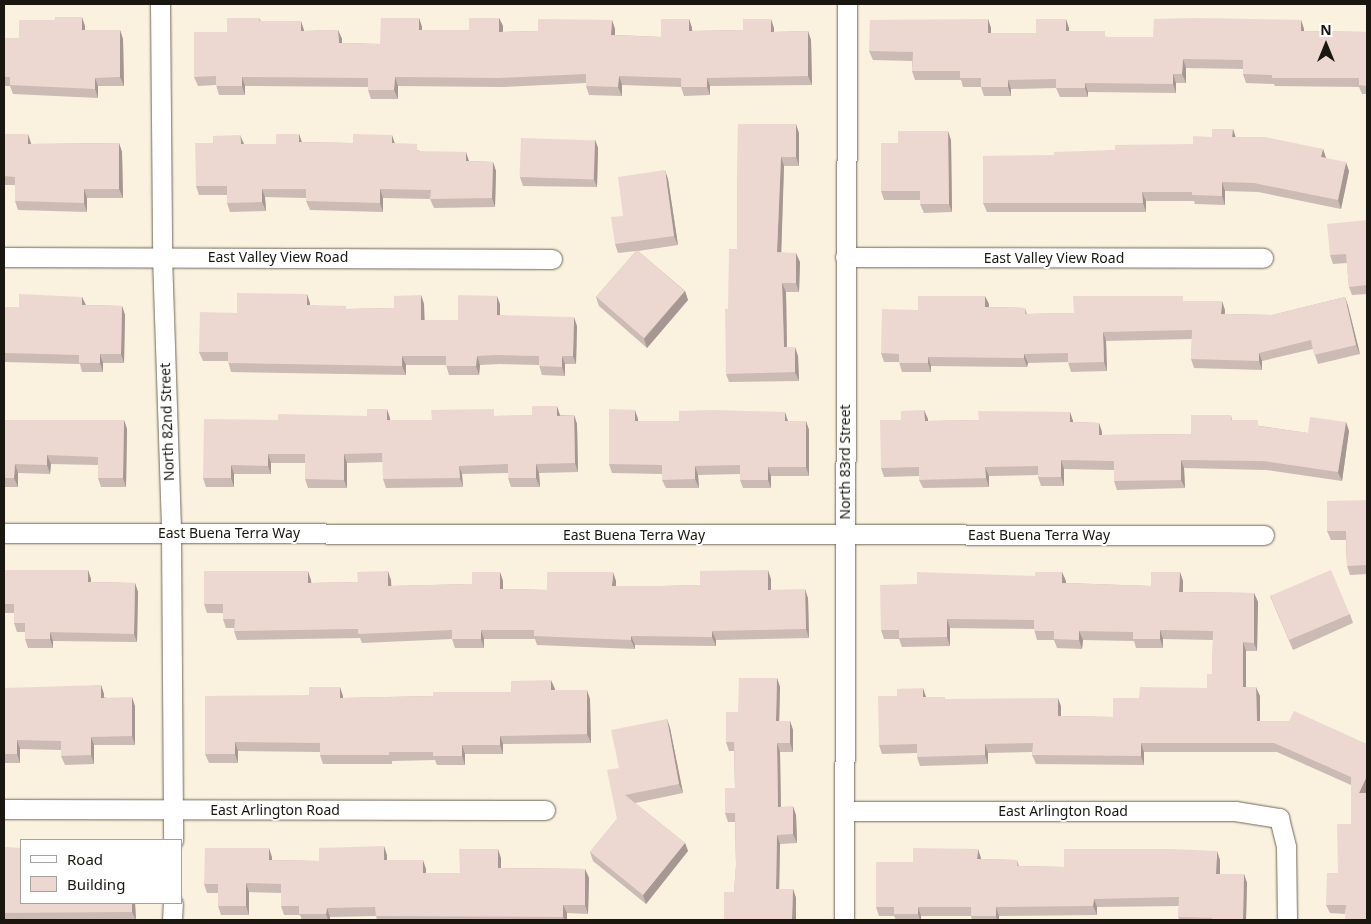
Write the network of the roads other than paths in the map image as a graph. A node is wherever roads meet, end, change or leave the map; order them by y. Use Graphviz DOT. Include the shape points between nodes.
graph roads {
  1 [pos="160,4"];
  2 [pos="847,4"];
  3 [pos="4,256"];
  4 [pos="162,256"];
  5 [pos="845,257"];
  6 [pos="1263,258"];
  7 [pos="552,259"];
  8 [pos="4,533"];
  9 [pos="171,533"];
  10 [pos="845,535"];
  11 [pos="1264,535"];
  12 [pos="4,809"];
  13 [pos="173,809"];
  14 [pos="546,810"];
  15 [pos="846,811"];
  16 [pos="173,839"];
  17 [pos="172,904"];
  18 [pos="172,920"];
  19 [pos="844,920"];
  20 [pos="1287,920"];
  1 -- 4 [label="street, North 82nd Street"];
  2 -- 5 [label="street, North 83rd Street"];
  3 -- 4 [label="street, East Valley View Road"];
  4 -- 7 [label="street, East Valley View Road"];
  4 -- 9 [label="street, North 82nd Street"];
  5 -- 6 [label="street, East Valley View Road"];
  5 -- 10 [label="street, North 83rd Street"];
  8 -- 9 [label="street, East Buena Terra Way"];
  9 -- 10 [label="street, East Buena Terra Way"];
  9 -- 13 [label="street, North 82nd Street"];
  10 -- 11 [label="street, East Buena Terra Way"];
  10 -- 15 [label="street, North 83rd Street"];
  12 -- 13 [label="street, East Arlington Road"];
  13 -- 14 [label="street, East Arlington Road"];
  13 -- 16 [label="street, North 82nd Street"];
  15 -- 19 [label="street, North 83rd Street"];
  15 -- 20 [label="street, East Arlington Road" via="1235,810 1279,818 1286,847"];
  17 -- 18 [label="street"];
}
